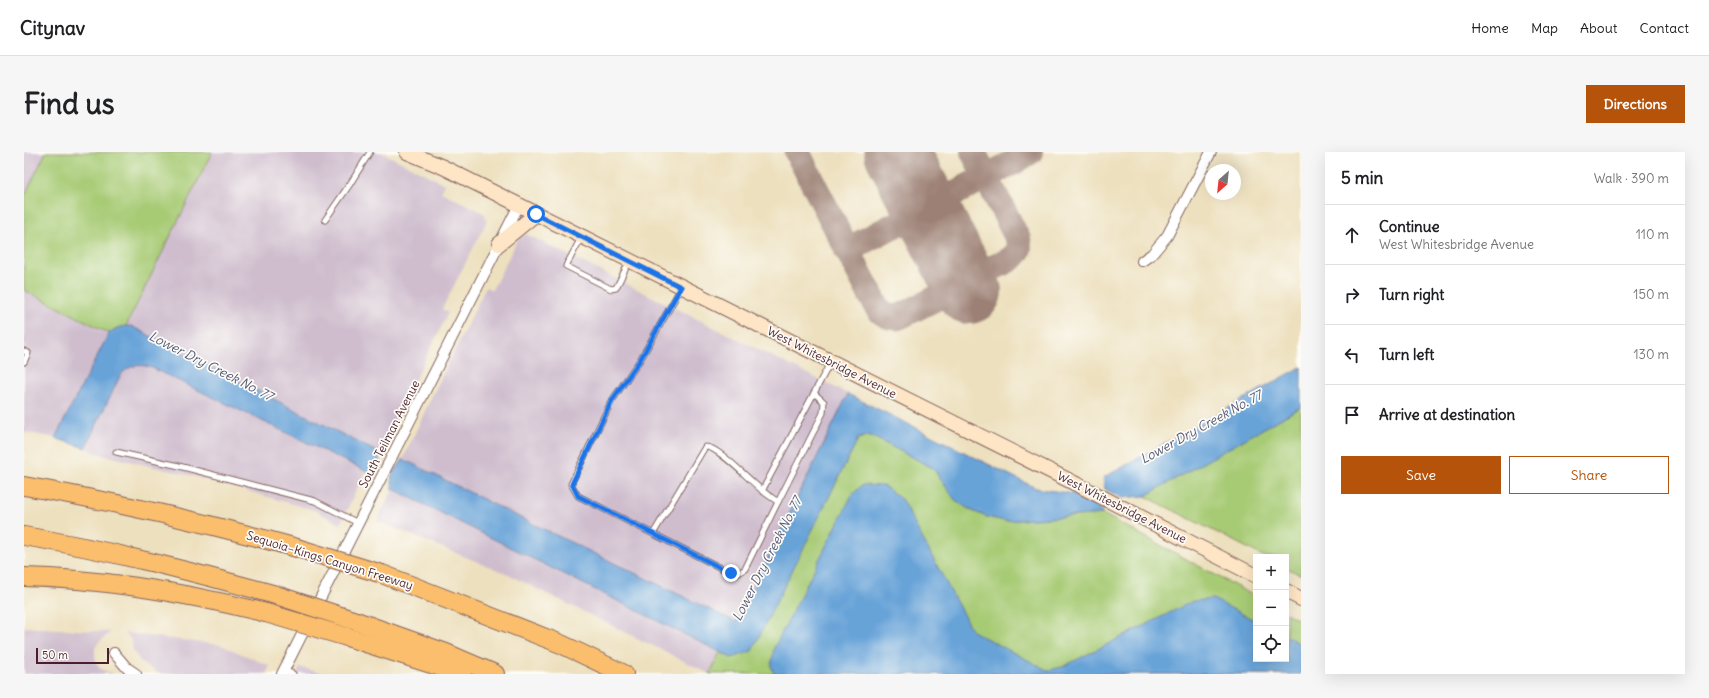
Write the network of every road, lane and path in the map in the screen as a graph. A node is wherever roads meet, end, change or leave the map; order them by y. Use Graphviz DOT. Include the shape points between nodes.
graph roads {
  1 [pos="370,152"];
  2 [pos="407,152"];
  3 [pos="422,152"];
  4 [pos="1211,152"];
  5 [pos="443,167"];
  6 [pos="519,205"];
  7 [pos="536,214"];
  8 [pos="325,220"];
  9 [pos="582,237"];
  10 [pos="498,244"];
  11 [pos="630,261"];
  12 [pos="1142,261"];
  13 [pos="681,287"];
  14 [pos="24,351"];
  15 [pos="831,361"];
  16 [pos="24,362"];
  17 [pos="814,393"];
  18 [pos="116,452"];
  19 [pos="24,480"];
  20 [pos="24,486"];
  21 [pos="762,491"];
  22 [pos="778,502"];
  23 [pos="136,507"];
  24 [pos="358,523"];
  25 [pos="653,534"];
  26 [pos="24,536"];
  27 [pos="1253,574"];
  28 [pos="24,577"];
  29 [pos="24,583"];
  30 [pos="113,584"];
  31 [pos="1289,593"];
  32 [pos="1301,599"];
  33 [pos="114,653"];
  34 [pos="286,673"];
  35 [pos="136,674"];
  36 [pos="462,674"];
  37 [pos="495,674"];
  38 [pos="624,674"];
  1 -- 8 [label="lane"];
  2 -- 5 [label="main road, West Whitesbridge Avenue"];
  3 -- 5 [label="main road"];
  4 -- 12 [label="street" via="1167,236 1152,254"];
  5 -- 6 [label="main road, West Whitesbridge Avenue"];
  6 -- 7 [label="main road, West Whitesbridge Avenue"];
  6 -- 10 [label="street, South Teilman Avenue"];
  7 -- 9 [label="main road, West Whitesbridge Avenue"];
  7 -- 10 [label="main road"];
  9 -- 11 [label="main road, West Whitesbridge Avenue"];
  9 -- 11 [label="lane" via="566,266 611,289 616,288"];
  10 -- 24 [label="street, South Teilman Avenue"];
  11 -- 13 [label="main road, West Whitesbridge Avenue"];
  13 -- 15 [label="main road, West Whitesbridge Avenue"];
  13 -- 25 [label="lane" via="640,360 611,402 572,484 578,496"];
  14 -- 16 [label="lane" via="28,353"];
  15 -- 17 [label="lane"];
  15 -- 27 [label="main road, West Whitesbridge Avenue"];
  17 -- 21 [label="lane"];
  17 -- 22 [label="lane" via="824,402 822,413"];
  18 -- 24 [label="lane" via="315,500"];
  19 -- 23 [label="highway"];
  20 -- 23 [label="highway, Sequoia–Kings Canyon Freeway"];
  21 -- 22 [label="lane"];
  21 -- 25 [label="lane" via="723,455 709,446 705,447"];
  22 -- 25 [label="lane" via="746,569 737,574"];
  23 -- 38 [label="highway, Sequoia–Kings Canyon Freeway, bridge" via="297,548 382,574 554,641"];
  24 -- 34 [label="street, South Teilman Avenue"];
  26 -- 37 [label="highway, bridge" via="121,554 276,595 446,653"];
  28 -- 30 [label="highway"];
  29 -- 30 [label="highway"];
  30 -- 36 [label="highway, bridge" via="187,595 266,613"];
  31 -- 32 [label="main road"];
  33 -- 35 [label="street"];
}
